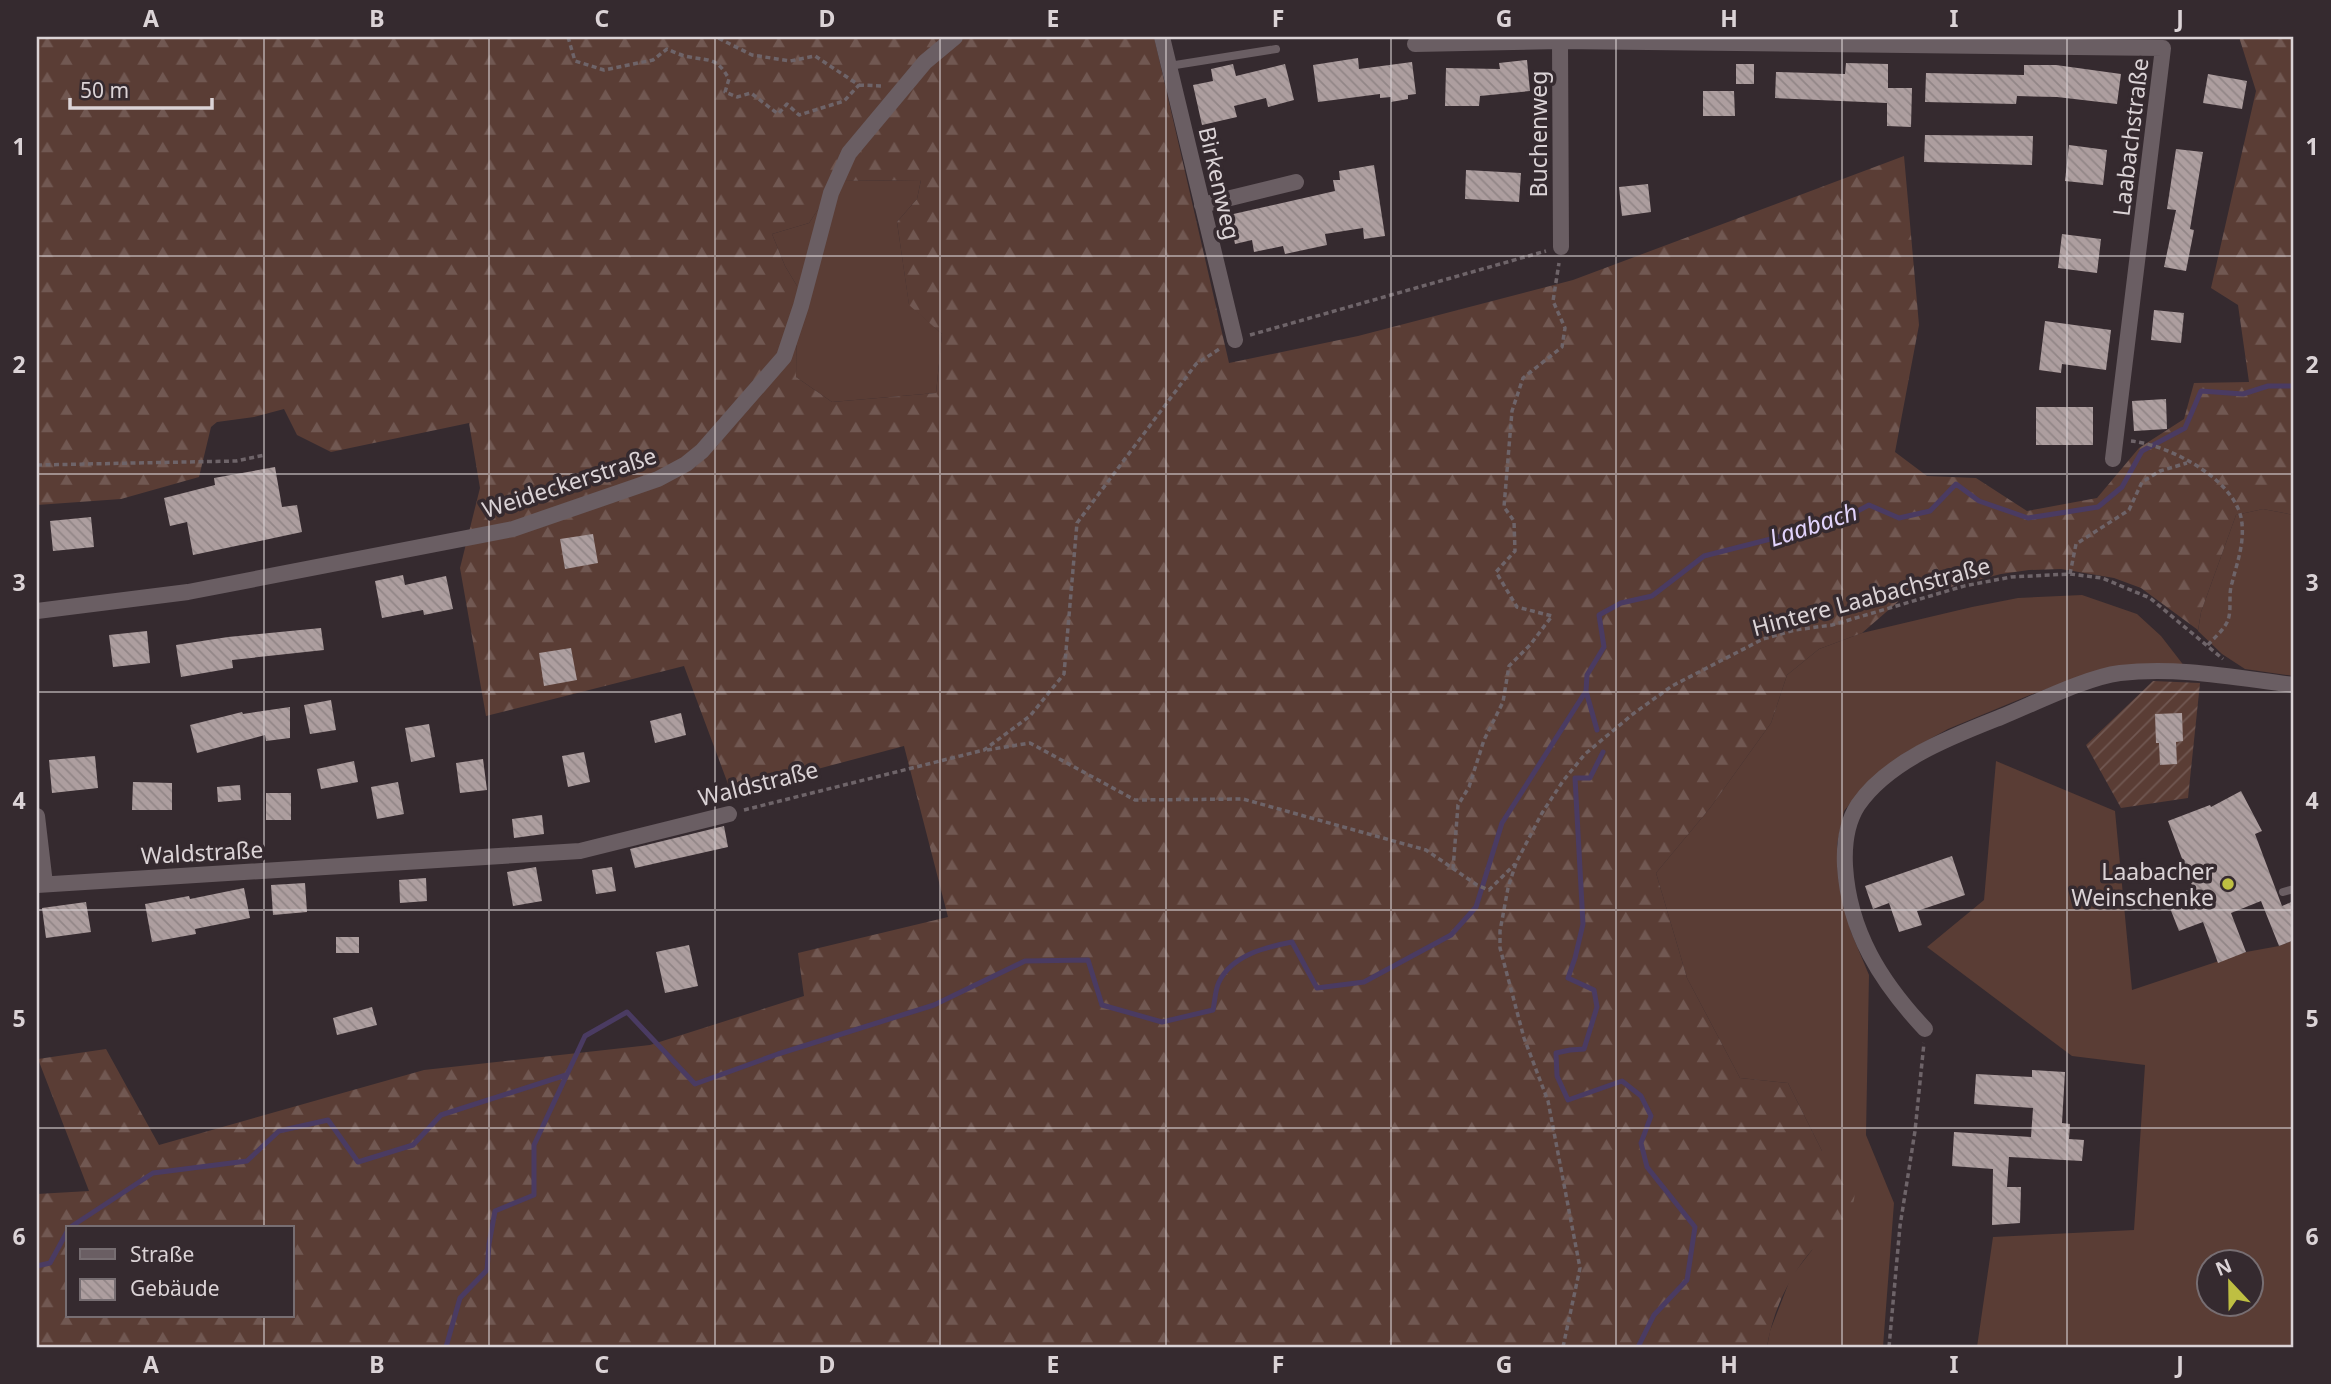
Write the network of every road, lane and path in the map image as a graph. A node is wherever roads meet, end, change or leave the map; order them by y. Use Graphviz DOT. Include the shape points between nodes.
graph roads {
  1 [pos="568,37"];
  2 [pos="716,37"];
  3 [pos="955,37"];
  4 [pos="1162,37"];
  5 [pos="1560,39"];
  6 [pos="1415,44"];
  7 [pos="1276,50"];
  8 [pos="1169,66"];
  9 [pos="1296,182"];
  10 [pos="1202,205"];
  11 [pos="1561,247"];
  12 [pos="1235,340"];
  13 [pos="2141,442"];
  14 [pos="265,455"];
  15 [pos="2113,459"];
  16 [pos="2189,463"];
  17 [pos="37,466"];
  18 [pos="2070,574"];
  19 [pos="37,611"];
  20 [pos="2207,646"];
  21 [pos="2248,680"];
  22 [pos="2294,685"];
  23 [pos="984,750"];
  24 [pos="729,814"];
  25 [pos="37,816"];
  26 [pos="1516,863"];
  27 [pos="1453,869"];
  28 [pos="41,884"];
  29 [pos="2294,889"];
  30 [pos="2283,892"];
  31 [pos="1925,1029"];
  32 [pos="1563,1347"];
  33 [pos="1889,1347"];
  1 -- 2 [label="path" via="575,61 604,71 653,60 667,49 712,59 729,79 725,92 737,97 751,93 778,114 787,104 799,115 844,101 859,85 815,56 790,61 752,55"];
  3 -- 19 [label="street, Weideckerstraße" via="925,62 849,153 831,192 784,358 686,464 658,479 513,529 188,592"];
  4 -- 8 [label="street, Birkenweg"];
  5 -- 6 [label="street, Buchenweg"];
  5 -- 11 [label="street, Buchenweg"];
  5 -- 15 [label="street, Laabachstraße" via="2163,48"];
  7 -- 8 [label="lane"];
  8 -- 10 [label="street, Birkenweg"];
  9 -- 10 [label="street"];
  10 -- 12 [label="street, Birkenweg"];
  11 -- 12 [label="path, Waldstraße"];
  11 -- 27 [label="path" via="1553,301 1565,328 1562,347 1523,378 1512,411 1504,507 1514,521 1515,551 1496,572 1517,607 1552,615 1509,666 1503,702 1458,805"];
  12 -- 23 [label="path, Waldstraße" via="1196,364 1077,523 1064,674 1030,716"];
  13 -- 16 [label="path"];
  14 -- 17 [label="path" via="236,461"];
  16 -- 18 [label="path" via="2160,471 2143,482 2129,510 2076,544"];
  16 -- 20 [label="path" via="2209,473 2235,502 2242,522 2228,621"];
  18 -- 20 [label="path, Hintere Laabachstraße" via="2102,579 2150,598"];
  18 -- 26 [label="path, Hintere Laabachstraße" via="2011,577 1964,586 1832,625 1763,639 1727,657 1672,686 1585,754 1542,813"];
  20 -- 21 [label="path, Hintere Laabachstraße"];
  21 -- 22 [label="street"];
  21 -- 31 [label="street" via="2184,671 2116,673 1949,738 1901,765 1871,790 1857,807 1847,832 1846,884 1862,940 1882,977"];
  23 -- 24 [label="path, Waldstraße"];
  23 -- 27 [label="path" via="1030,743 1135,800 1243,799 1426,850"];
  24 -- 28 [label="street, Waldstraße" via="580,851"];
  25 -- 28 [label="street"];
  26 -- 27 [label="path" via="1489,890"];
  26 -- 32 [label="path, Hintere Laabachstraße" via="1503,911 1500,948 1524,1038 1548,1101 1580,1268"];
  29 -- 30 [label="lane"];
  31 -- 33 [label="path"];
}
